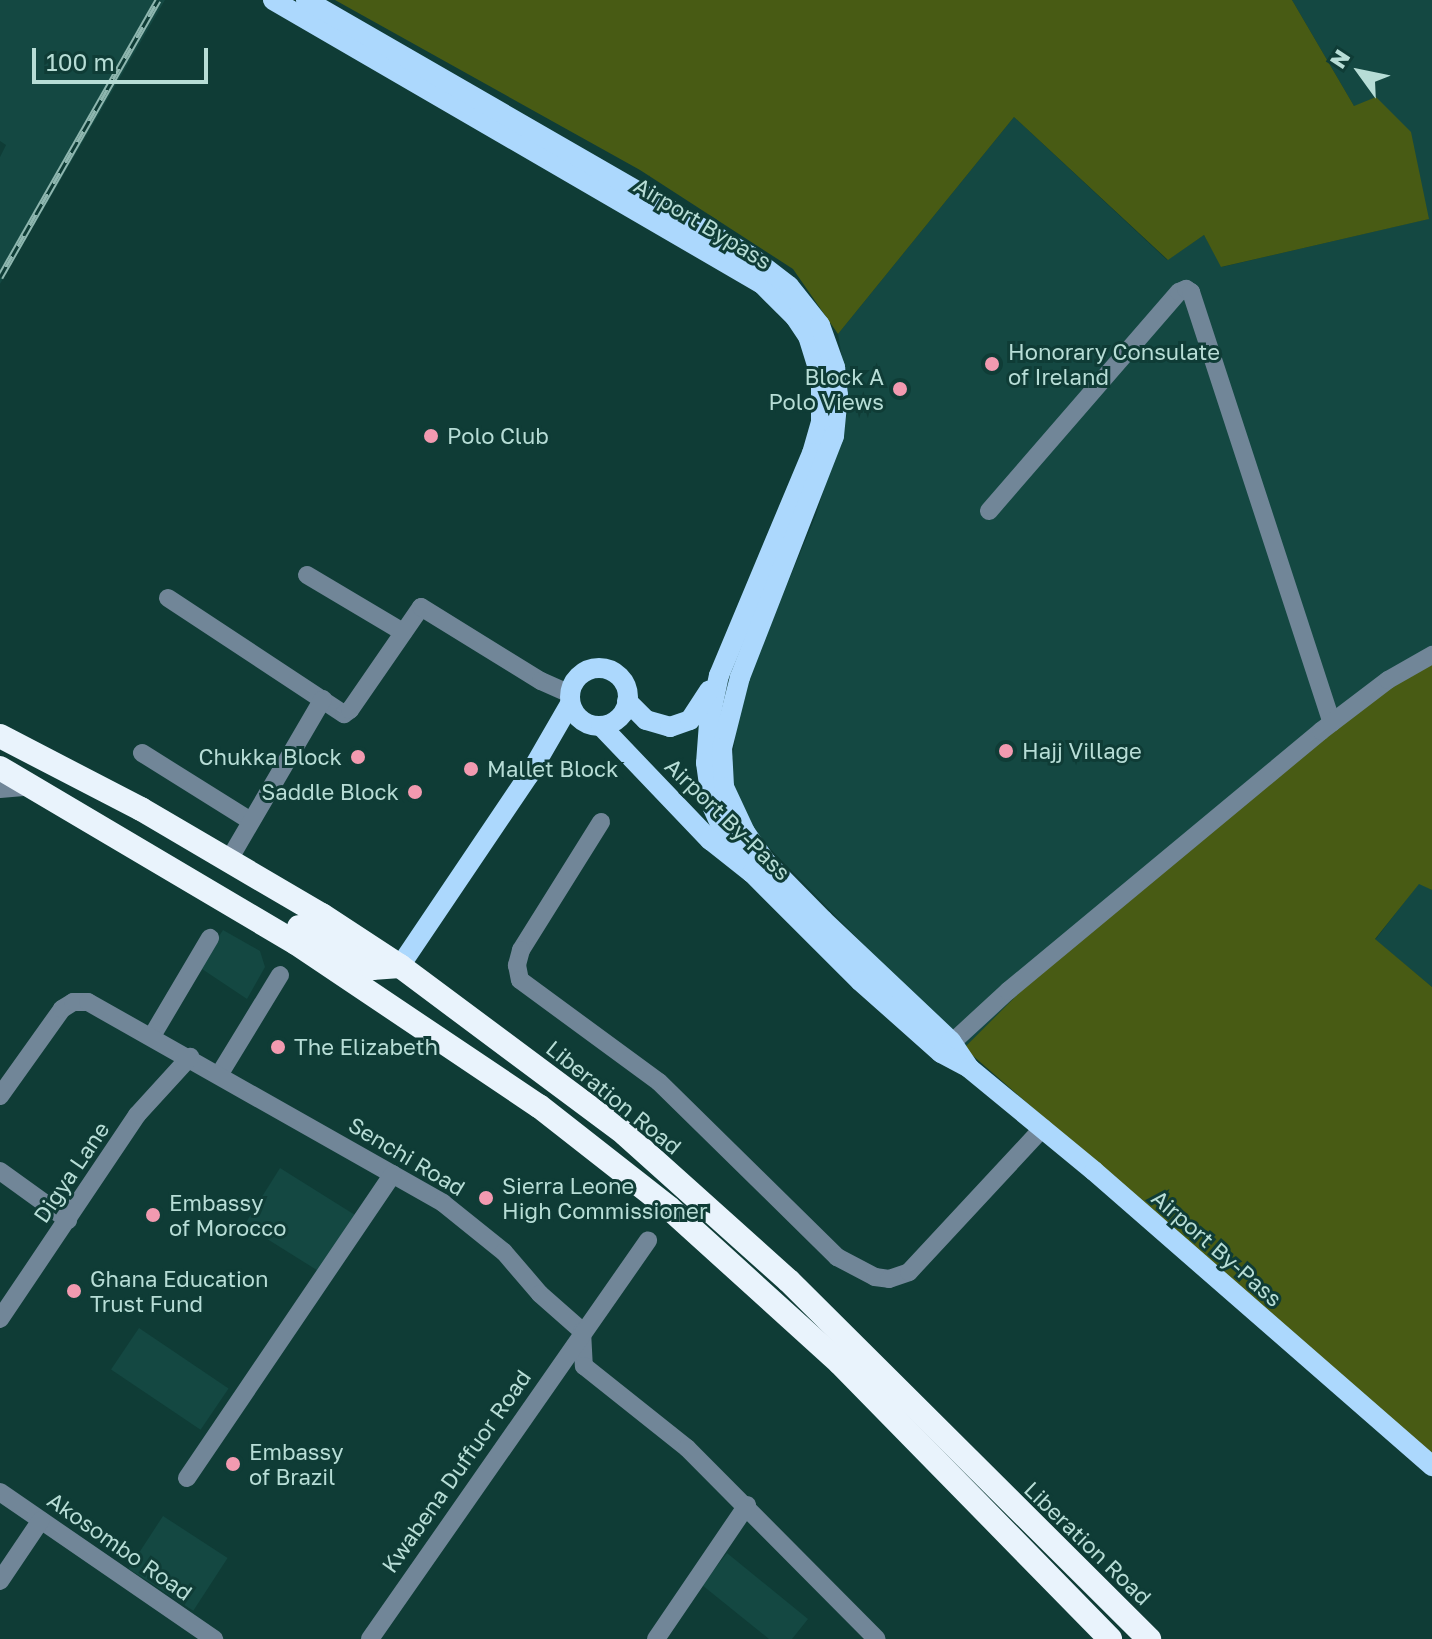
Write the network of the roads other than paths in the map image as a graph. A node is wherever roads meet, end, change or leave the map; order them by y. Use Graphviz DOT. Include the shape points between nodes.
graph roads {
  1 [pos="273,0"];
  2 [pos="306,0"];
  3 [pos="989,511"];
  4 [pos="307,575"];
  5 [pos="168,598"];
  6 [pos="403,632"];
  7 [pos="1432,655"];
  8 [pos="719,675"];
  9 [pos="323,699"];
  10 [pos="570,699"];
  11 [pos="627,701"];
  12 [pos="1332,723"];
  13 [pos="594,725"];
  14 [pos="0,736"];
  15 [pos="142,753"];
  16 [pos="0,768"];
  17 [pos="529,775"];
  18 [pos="32,786"];
  19 [pos="0,789"];
  20 [pos="251,821"];
  21 [pos="601,822"];
  22 [pos="230,858"];
  23 [pos="760,868"];
  24 [pos="240,909"];
  25 [pos="210,938"];
  26 [pos="400,966"];
  27 [pos="280,975"];
  28 [pos="152,1036"];
  29 [pos="946,1047"];
  30 [pos="190,1057"];
  31 [pos="219,1075"];
  32 [pos="0,1096"];
  33 [pos="1043,1128"];
  34 [pos="0,1171"];
  35 [pos="393,1174"];
  36 [pos="68,1220"];
  37 [pos="648,1240"];
  38 [pos="0,1319"];
  39 [pos="582,1331"];
  40 [pos="1432,1466"];
  41 [pos="187,1478"];
  42 [pos="0,1492"];
  43 [pos="747,1505"];
  44 [pos="41,1520"];
  45 [pos="0,1581"];
  46 [pos="214,1639"];
  47 [pos="370,1639"];
  48 [pos="656,1639"];
  49 [pos="877,1639"];
  50 [pos="1110,1639"];
  51 [pos="1149,1639"];
  1 -- 8 [label="main road, Airport Bypass" via="736,268 762,284 795,317 816,356 821,422 804,475"];
  2 -- 23 [label="main road, Airport Bypass" via="750,256 789,286 820,325 835,367 834,436 740,677 722,748 724,787"];
  3 -- 12 [label="street" via="1179,292 1191,292"];
  4 -- 6 [label="street"];
  5 -- 9 [label="street"];
  6 -- 9 [label="street" via="347,714"];
  6 -- 10 [label="street" via="423,607"];
  7 -- 12 [label="street" via="1388,680"];
  8 -- 11 [label="main road" via="698,711 679,725 654,724"];
  8 -- 23 [label="main road, Airport Bypass" via="709,723 707,786 723,831"];
  9 -- 20 [label="street"];
  10 -- 11 [label="main road" via="584,673 596,668 620,677"];
  10 -- 13 [label="main road"];
  10 -- 17 [label="main road"];
  11 -- 13 [label="main road" via="618,719"];
  12 -- 29 [label="street"];
  13 -- 17 [label="main road" via="567,736"];
  13 -- 23 [label="main road, Airport By-Pass" via="710,840"];
  14 -- 22 [label="highway, Liberation Road"];
  15 -- 20 [label="street"];
  16 -- 18 [label="highway"];
  17 -- 26 [label="main road"];
  18 -- 19 [label="street"];
  18 -- 24 [label="highway"];
  20 -- 22 [label="street"];
  21 -- 33 [label="street" via="521,950 520,980 659,1082 837,1257 875,1277 889,1279 909,1272"];
  22 -- 26 [label="highway, Liberation Road"];
  23 -- 29 [label="main road, Airport By-Pass" via="823,920"];
  24 -- 26 [label="highway" via="293,924 372,968"];
  24 -- 50 [label="highway" via="539,1106 669,1208 840,1363"];
  25 -- 28 [label="street"];
  26 -- 51 [label="highway, Liberation Road" via="625,1134 789,1281"];
  27 -- 31 [label="street"];
  28 -- 30 [label="street, Senchi Road"];
  28 -- 32 [label="street, Senchi Road" via="103,1008 73,1002 52,1020"];
  29 -- 33 [label="main road, Airport By-Pass"];
  30 -- 31 [label="street, Senchi Road"];
  30 -- 36 [label="street, Digya Lane" via="137,1115"];
  31 -- 35 [label="street, Senchi Road"];
  33 -- 40 [label="main road, Airport By-Pass"];
  34 -- 36 [label="street"];
  35 -- 39 [label="street, Senchi Road" via="487,1237"];
  35 -- 41 [label="street"];
  36 -- 38 [label="street, Digya Lane"];
  37 -- 39 [label="street, Kwabena Duffuor Road"];
  39 -- 43 [label="street" via="584,1366 687,1448"];
  39 -- 47 [label="street, Kwabena Duffuor Road"];
  42 -- 44 [label="street, Akosombo Road"];
  43 -- 48 [label="street"];
  43 -- 49 [label="street"];
  44 -- 45 [label="street"];
  44 -- 46 [label="street, Akosombo Road"];
}
